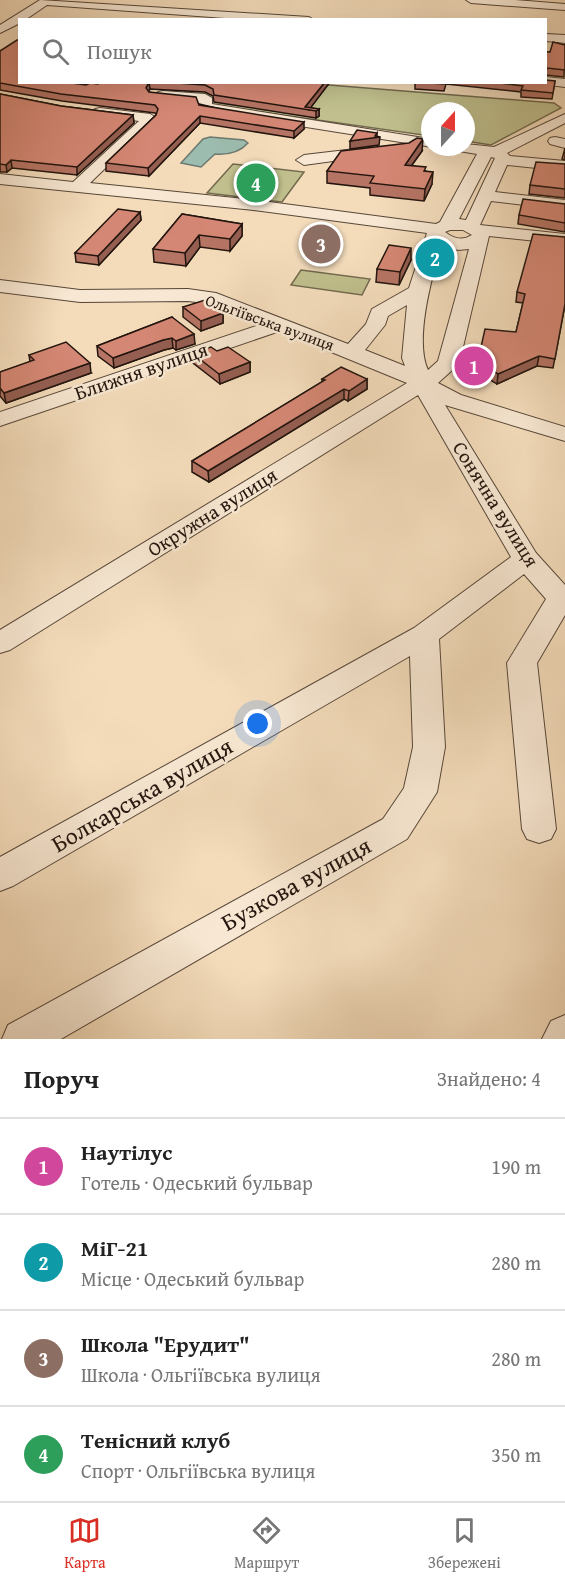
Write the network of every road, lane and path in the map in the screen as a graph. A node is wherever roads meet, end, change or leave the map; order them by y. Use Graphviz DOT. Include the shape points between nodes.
graph roads {
  1 [pos="471,0"];
  2 [pos="46,1"];
  3 [pos="530,2"];
  4 [pos="565,7"];
  5 [pos="19,18"];
  6 [pos="281,18"];
  7 [pos="18,19"];
  8 [pos="0,30"];
  9 [pos="547,38"];
  10 [pos="565,39"];
  11 [pos="547,81"];
  12 [pos="565,83"];
  13 [pos="155,94"];
  14 [pos="84,110"];
  15 [pos="565,118"];
  16 [pos="421,143"];
  17 [pos="421,145"];
  18 [pos="475,151"];
  19 [pos="499,156"];
  20 [pos="304,160"];
  21 [pos="565,166"];
  22 [pos="0,179"];
  23 [pos="78,186"];
  24 [pos="487,196"];
  25 [pos="565,205"];
  26 [pos="458,232"];
  27 [pos="565,239"];
  28 [pos="0,286"];
  29 [pos="418,291"];
  30 [pos="282,324"];
  31 [pos="352,352"];
  32 [pos="425,383"];
  33 [pos="0,419"];
  34 [pos="565,434"];
  35 [pos="526,559"];
  36 [pos="563,601"];
  37 [pos="424,635"];
  38 [pos="0,643"];
  39 [pos="539,829"];
  40 [pos="0,876"];
  41 [pos="565,1035"];
  42 [pos="22,1039"];
  43 [pos="562,1039"];
  1 -- 3 [label="street"];
  2 -- 5 [label="street"];
  2 -- 6 [label="street"];
  3 -- 4 [label="street"];
  7 -- 8 [label="street"];
  9 -- 10 [label="street"];
  11 -- 12 [label="street"];
  13 -- 16 [label="street" via="206,98 206,107"];
  14 -- 23 [label="street" via="150,118"];
  15 -- 19 [label="street"];
  17 -- 20 [label="street"];
  18 -- 19 [label="street"];
  19 -- 21 [label="street"];
  19 -- 24 [label="street"];
  19 -- 26 [label="street" via="485,154"];
  22 -- 23 [label="street"];
  23 -- 26 [label="street"];
  24 -- 25 [label="street"];
  24 -- 26 [label="street"];
  26 -- 27 [label="street"];
  26 -- 29 [label="street, Сонячна вулиця"];
  26 -- 32 [label="street, Окружна вулиця" via="448,364"];
  28 -- 30 [label="street, Ольгіївська вулиця" via="80,296 201,296"];
  29 -- 31 [label="street" via="379,313 375,325"];
  29 -- 32 [label="street, Сонячна вулиця" via="412,358"];
  30 -- 31 [label="street, Ольгіївська вулиця"];
  30 -- 33 [label="street, Ближня вулиця"];
  31 -- 32 [label="street, Ольгіївська вулиця"];
  32 -- 34 [label="street, Ольгіївська вулиця" via="453,400"];
  32 -- 35 [label="street, Сонячна вулиця" via="437,411"];
  32 -- 38 [label="street, Окружна вулиця" via="400,394"];
  35 -- 36 [label="street, Сонячна вулиця"];
  35 -- 37 [label="street, Болкарська вулиця"];
  36 -- 39 [label="street, Сонячна вулиця" via="522,663"];
  37 -- 40 [label="street, Болкарська вулиця"];
  37 -- 42 [label="street, Бузкова вулиця" via="429,747 420,792 395,829"];
  41 -- 43 [label="street"];
}
